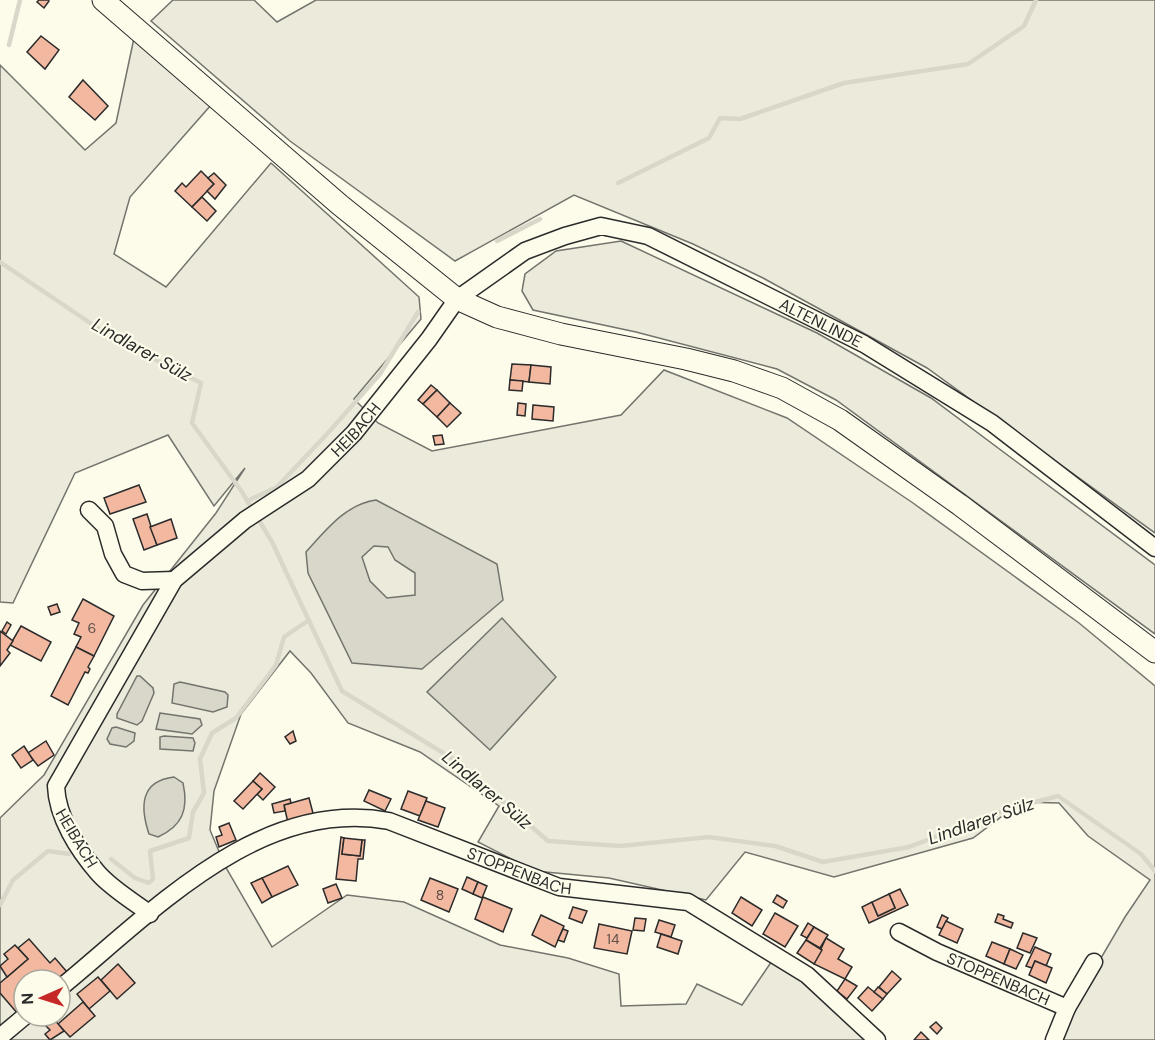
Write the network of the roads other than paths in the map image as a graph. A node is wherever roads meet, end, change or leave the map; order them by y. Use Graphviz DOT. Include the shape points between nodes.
graph roads {
  1 [pos="103,0"];
  2 [pos="458,299"];
  3 [pos="89,510"];
  4 [pos="1155,548"];
  5 [pos="174,580"];
  6 [pos="1155,652"];
  7 [pos="150,914"];
  8 [pos="898,932"];
  9 [pos="1094,962"];
  10 [pos="72,978"];
  11 [pos="1066,1008"];
  12 [pos="12,1027"];
  13 [pos="0,1037"];
  14 [pos="877,1040"];
  15 [pos="1054,1040"];
  1 -- 2 [label="main road" via="340,205"];
  2 -- 4 [label="street, ALTENLINDE" via="525,251 565,236 601,226 648,236 864,344 972,411"];
  2 -- 5 [label="street, HEIBACH" via="354,433 308,479 245,520"];
  2 -- 6 [label="main road" via="497,317 686,359 782,388 850,427"];
  3 -- 5 [label="street" via="105,526 124,574 142,581"];
  5 -- 7 [label="street, HEIBACH" via="56,786 56,802 70,832 99,874"];
  7 -- 10 [label="street"];
  7 -- 14 [label="street, STOPPENBACH" via="226,855 316,819 360,816 389,821 559,887 688,902 807,975"];
  8 -- 11 [label="street, STOPPENBACH"];
  9 -- 11 [label="street, STOPPENBACH"];
  11 -- 15 [label="street, STOPPENBACH"];
  12 -- 13 [label="street"];
}
